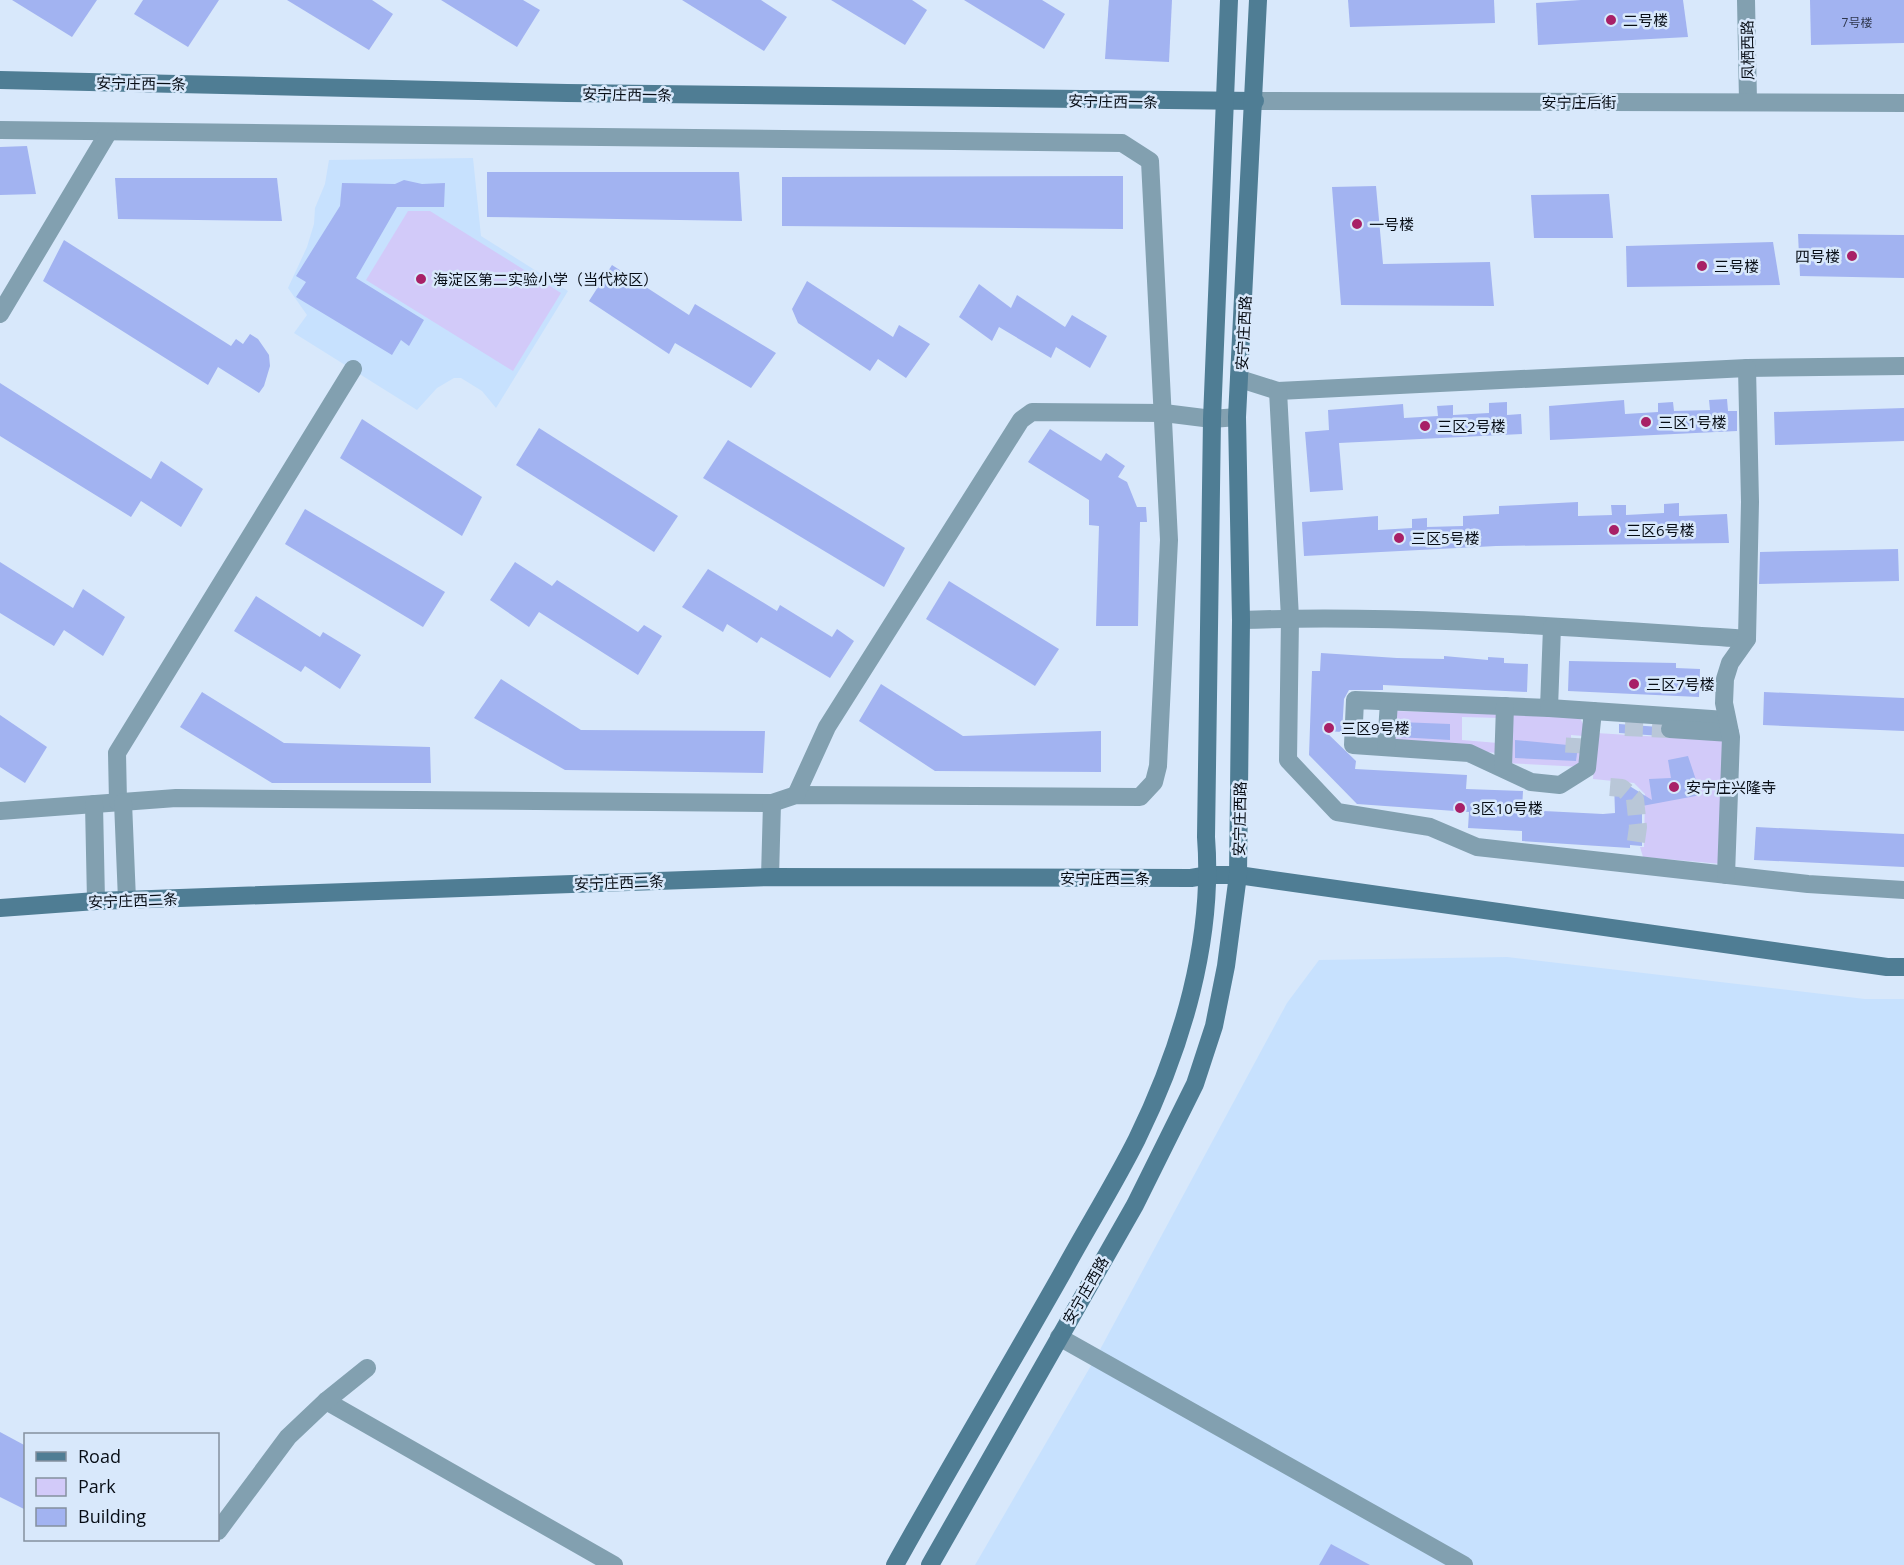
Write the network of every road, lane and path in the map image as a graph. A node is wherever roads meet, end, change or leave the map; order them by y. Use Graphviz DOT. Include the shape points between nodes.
graph roads {
  1 [pos="1229,0"];
  2 [pos="1258,0"];
  3 [pos="1746,0"];
  4 [pos="0,80"];
  5 [pos="1748,101"];
  6 [pos="1226,102"];
  7 [pos="1255,102"];
  8 [pos="1904,103"];
  9 [pos="0,130"];
  10 [pos="108,133"];
  11 [pos="7,285"];
  12 [pos="0,314"];
  13 [pos="1904,366"];
  14 [pos="1747,368"];
  15 [pos="353,369"];
  16 [pos="1240,379"];
  17 [pos="1278,391"];
  18 [pos="1164,413"];
  19 [pos="1237,417"];
  20 [pos="1212,419"];
  21 [pos="1290,618"];
  22 [pos="1241,620"];
  23 [pos="1552,627"];
  24 [pos="1747,639"];
  25 [pos="1389,702"];
  26 [pos="1505,706"];
  27 [pos="1549,708"];
  28 [pos="1593,711"];
  29 [pos="1728,726"];
  30 [pos="1670,729"];
  31 [pos="1386,747"];
  32 [pos="1503,767"];
  33 [pos="796,795"];
  34 [pos="121,802"];
  35 [pos="772,802"];
  36 [pos="94,804"];
  37 [pos="0,810"];
  38 [pos="1209,874"];
  39 [pos="1726,875"];
  40 [pos="1238,876"];
  41 [pos="770,877"];
  42 [pos="1904,890"];
  43 [pos="127,900"];
  44 [pos="96,901"];
  45 [pos="0,908"];
  46 [pos="1904,967"];
  47 [pos="1059,1337"];
  48 [pos="368,1368"];
  49 [pos="326,1401"];
  50 [pos="219,1531"];
  51 [pos="614,1565"];
  52 [pos="895,1565"];
  53 [pos="930,1565"];
  54 [pos="1464,1565"];
  1 -- 6 [label="main road, 安宁庄西路"];
  2 -- 7 [label="main road, 安宁庄西路"];
  3 -- 5 [label="street, 凤栖西路"];
  4 -- 6 [label="main road, 安宁庄西一条"];
  5 -- 7 [label="street, 安宁庄后街"];
  5 -- 8 [label="street, 安宁庄后街"];
  6 -- 7 [label="main road, 安宁庄西一条"];
  6 -- 20 [label="main road, 安宁庄西路"];
  7 -- 16 [label="main road, 安宁庄西路"];
  9 -- 10 [label="street"];
  10 -- 11 [label="street"];
  10 -- 18 [label="street" via="1122,143 1150,161"];
  11 -- 12 [label="street"];
  13 -- 14 [label="street"];
  14 -- 17 [label="street"];
  14 -- 24 [label="street"];
  15 -- 34 [label="street" via="117,753"];
  16 -- 17 [label="street"];
  16 -- 19 [label="main road, 安宁庄西路"];
  17 -- 21 [label="street"];
  18 -- 20 [label="street"];
  18 -- 33 [label="street" via="1032,412 1022,420 827,727"];
  18 -- 33 [label="street" via="1169,540 1158,766 1154,782 1140,797"];
  19 -- 20 [label="street"];
  19 -- 22 [label="main road, 安宁庄西路"];
  20 -- 38 [label="main road, 安宁庄西路" via="1206,837"];
  21 -- 22 [label="street"];
  21 -- 23 [label="street"];
  21 -- 39 [label="street" via="1288,760 1337,812 1430,827 1478,847 1634,856"];
  22 -- 40 [label="main road, 安宁庄西路"];
  23 -- 24 [label="street"];
  23 -- 27 [label="street"];
  24 -- 29 [label="street" via="1730,663 1725,679"];
  25 -- 26 [label="street"];
  25 -- 31 [label="street"];
  25 -- 31 [label="street" via="1355,700 1353,745"];
  26 -- 27 [label="street"];
  26 -- 32 [label="street"];
  27 -- 28 [label="street"];
  28 -- 29 [label="street"];
  28 -- 32 [label="street" via="1583,738 1587,768 1560,786 1531,782"];
  29 -- 30 [label="street"];
  29 -- 39 [label="street"];
  31 -- 32 [label="street" via="1469,753"];
  33 -- 35 [label="street"];
  34 -- 35 [label="street" via="176,798"];
  34 -- 36 [label="street"];
  34 -- 43 [label="street"];
  35 -- 41 [label="street"];
  36 -- 37 [label="street"];
  36 -- 44 [label="street"];
  38 -- 40 [label="main road, 安宁庄西二条"];
  38 -- 41 [label="main road, 安宁庄西二条" via="1191,878"];
  38 -- 52 [label="main road, 安宁庄西路" via="1187,1007 1137,1139"];
  39 -- 42 [label="street"];
  40 -- 46 [label="main road, 安宁庄西二条"];
  40 -- 47 [label="main road, 安宁庄西路" via="1214,1026 1195,1084 1135,1205"];
  41 -- 43 [label="main road, 安宁庄西二条"];
  43 -- 44 [label="main road, 安宁庄西二条"];
  44 -- 45 [label="main road, 安宁庄西二条"];
  47 -- 53 [label="main road, 安宁庄西路"];
  47 -- 54 [label="street"];
  48 -- 49 [label="street"];
  49 -- 50 [label="street" via="288,1437"];
  49 -- 51 [label="street"];
}
